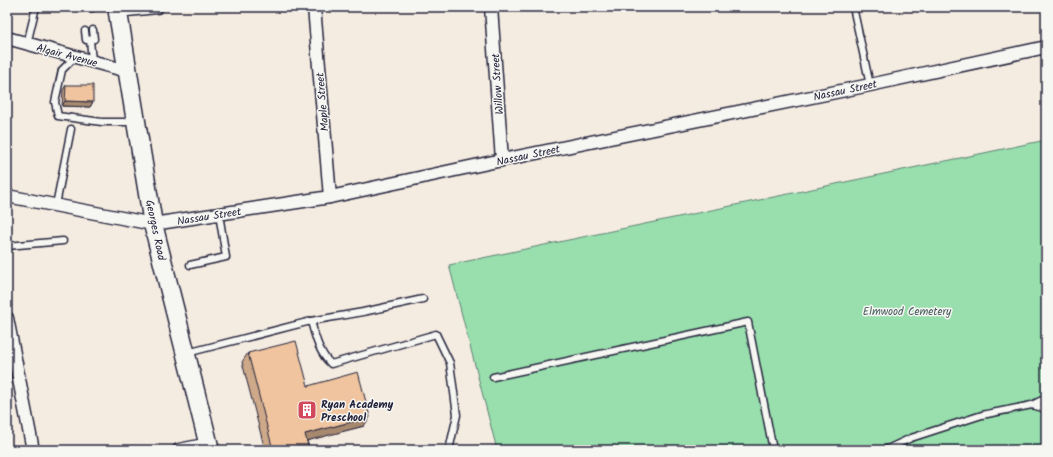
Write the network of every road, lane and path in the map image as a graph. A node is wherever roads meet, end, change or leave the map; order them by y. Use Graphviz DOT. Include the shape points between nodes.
graph roads {
  1 [pos="36,7"];
  2 [pos="157,7"];
  3 [pos="314,7"];
  4 [pos="491,7"];
  5 [pos="853,7"];
  6 [pos="117,9"];
  7 [pos="93,30"];
  8 [pos="84,31"];
  9 [pos="7,38"];
  10 [pos="90,40"];
  11 [pos="27,44"];
  12 [pos="1046,47"];
  13 [pos="75,57"];
  14 [pos="92,61"];
  15 [pos="126,71"];
  16 [pos="870,85"];
  17 [pos="135,122"];
  18 [pos="71,129"];
  19 [pos="502,160"];
  20 [pos="7,196"];
  21 [pos="330,197"];
  22 [pos="56,205"];
  23 [pos="219,214"];
  24 [pos="153,224"];
  25 [pos="63,241"];
  26 [pos="7,246"];
  27 [pos="190,265"];
  28 [pos="423,299"];
  29 [pos="7,318"];
  30 [pos="310,321"];
  31 [pos="185,354"];
  32 [pos="493,378"];
  33 [pos="1046,398"];
  34 [pos="1032,404"];
  35 [pos="1046,409"];
  36 [pos="209,447"];
  37 [pos="33,450"];
  38 [pos="179,450"];
  39 [pos="449,450"];
  40 [pos="773,450"];
  41 [pos="885,450"];
  1 -- 11 [label="lane"];
  2 -- 6 [label="street"];
  3 -- 21 [label="street, Maple Street"];
  4 -- 19 [label="street, Willow Street"];
  5 -- 16 [label="lane"];
  6 -- 15 [label="street, Georges Road"];
  7 -- 10 [label="lane" via="94,39"];
  8 -- 10 [label="lane" via="86,40"];
  9 -- 11 [label="street, Algair Avenue"];
  10 -- 14 [label="lane"];
  11 -- 13 [label="street, Algair Avenue"];
  12 -- 16 [label="street, Nassau Street"];
  13 -- 14 [label="street, Algair Avenue"];
  13 -- 17 [label="lane" via="62,70 55,102 58,116 102,122"];
  14 -- 15 [label="street, Algair Avenue"];
  15 -- 17 [label="street, Georges Road"];
  16 -- 19 [label="street, Nassau Street"];
  17 -- 24 [label="street, Georges Road"];
  18 -- 22 [label="lane"];
  19 -- 21 [label="street, Nassau Street"];
  20 -- 22 [label="street, Nassau Street"];
  21 -- 23 [label="street, Nassau Street"];
  22 -- 24 [label="street, Nassau Street"];
  23 -- 24 [label="street, Nassau Street"];
  23 -- 27 [label="lane" via="226,257"];
  24 -- 31 [label="street, Georges Road"];
  25 -- 26 [label="lane"];
  28 -- 30 [label="lane"];
  29 -- 37 [label="street"];
  30 -- 31 [label="lane"];
  30 -- 39 [label="lane" via="324,358 331,364 436,334 450,363 457,415"];
  31 -- 36 [label="street, Georges Road"];
  32 -- 40 [label="lane" via="748,322"];
  33 -- 34 [label="lane"];
  34 -- 35 [label="lane"];
  34 -- 41 [label="lane" via="982,415 911,438"];
  36 -- 38 [label="street"];
}
